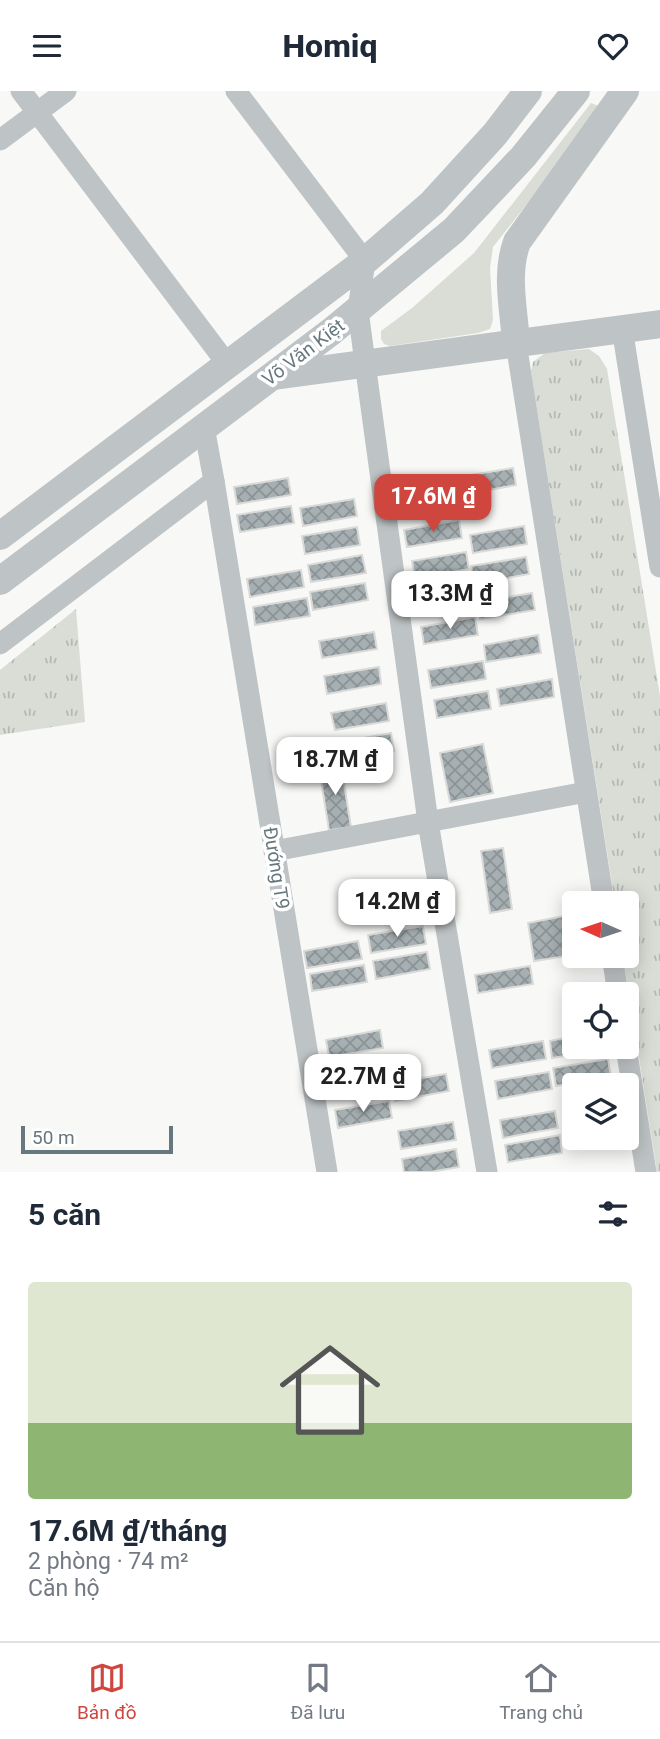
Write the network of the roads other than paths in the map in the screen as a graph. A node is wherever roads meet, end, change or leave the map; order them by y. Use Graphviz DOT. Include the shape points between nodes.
graph roads {
  1 [pos="21,91"];
  2 [pos="65,91"];
  3 [pos="236,91"];
  4 [pos="528,91"];
  5 [pos="576,91"];
  6 [pos="625,91"];
  7 [pos="37,113"];
  8 [pos="0,140"];
  9 [pos="365,261"];
  10 [pos="358,310"];
  11 [pos="660,324"];
  12 [pos="622,328"];
  13 [pos="516,343"];
  14 [pos="365,363"];
  15 [pos="228,365"];
  16 [pos="271,377"];
  17 [pos="185,398"];
  18 [pos="204,427"];
  19 [pos="97,463"];
  20 [pos="214,481"];
  21 [pos="119,492"];
  22 [pos="0,536"];
  23 [pos="660,567"];
  24 [pos="0,581"];
  25 [pos="0,644"];
  26 [pos="586,792"];
  27 [pos="428,822"];
  28 [pos="274,851"];
  29 [pos="602,891"];
  30 [pos="628,1059"];
  31 [pos="327,1172"];
  32 [pos="487,1172"];
  33 [pos="646,1172"];
  1 -- 7 [label="street"];
  2 -- 7 [label="street"];
  3 -- 9 [label="street"];
  4 -- 9 [label="street, Võ Văn Kiệt" via="432,203"];
  5 -- 10 [label="street, Võ Văn Kiệt" via="523,157 454,230"];
  6 -- 13 [label="street" via="517,242 510,268"];
  7 -- 8 [label="street"];
  7 -- 15 [label="street"];
  9 -- 10 [label="street"];
  9 -- 15 [label="street, Võ Văn Kiệt"];
  10 -- 14 [label="street"];
  10 -- 16 [label="street, Võ Văn Kiệt"];
  11 -- 12 [label="street"];
  12 -- 13 [label="street"];
  12 -- 23 [label="street"];
  13 -- 14 [label="street"];
  13 -- 26 [label="street"];
  14 -- 16 [label="street"];
  14 -- 27 [label="street"];
  15 -- 17 [label="street, Võ Văn Kiệt"];
  16 -- 18 [label="street, Võ Văn Kiệt"];
  17 -- 18 [label="street"];
  17 -- 19 [label="street, Võ Văn Kiệt"];
  18 -- 20 [label="street, Đướng T9"];
  18 -- 21 [label="street, Võ Văn Kiệt"];
  19 -- 21 [label="street"];
  19 -- 22 [label="street, Võ Văn Kiệt"];
  20 -- 25 [label="street"];
  20 -- 28 [label="street, Đướng T9"];
  21 -- 24 [label="street, Võ Văn Kiệt"];
  26 -- 27 [label="street"];
  26 -- 29 [label="street"];
  27 -- 28 [label="street"];
  27 -- 32 [label="street"];
  28 -- 31 [label="street, Đướng T9"];
  30 -- 33 [label="street"];
}
